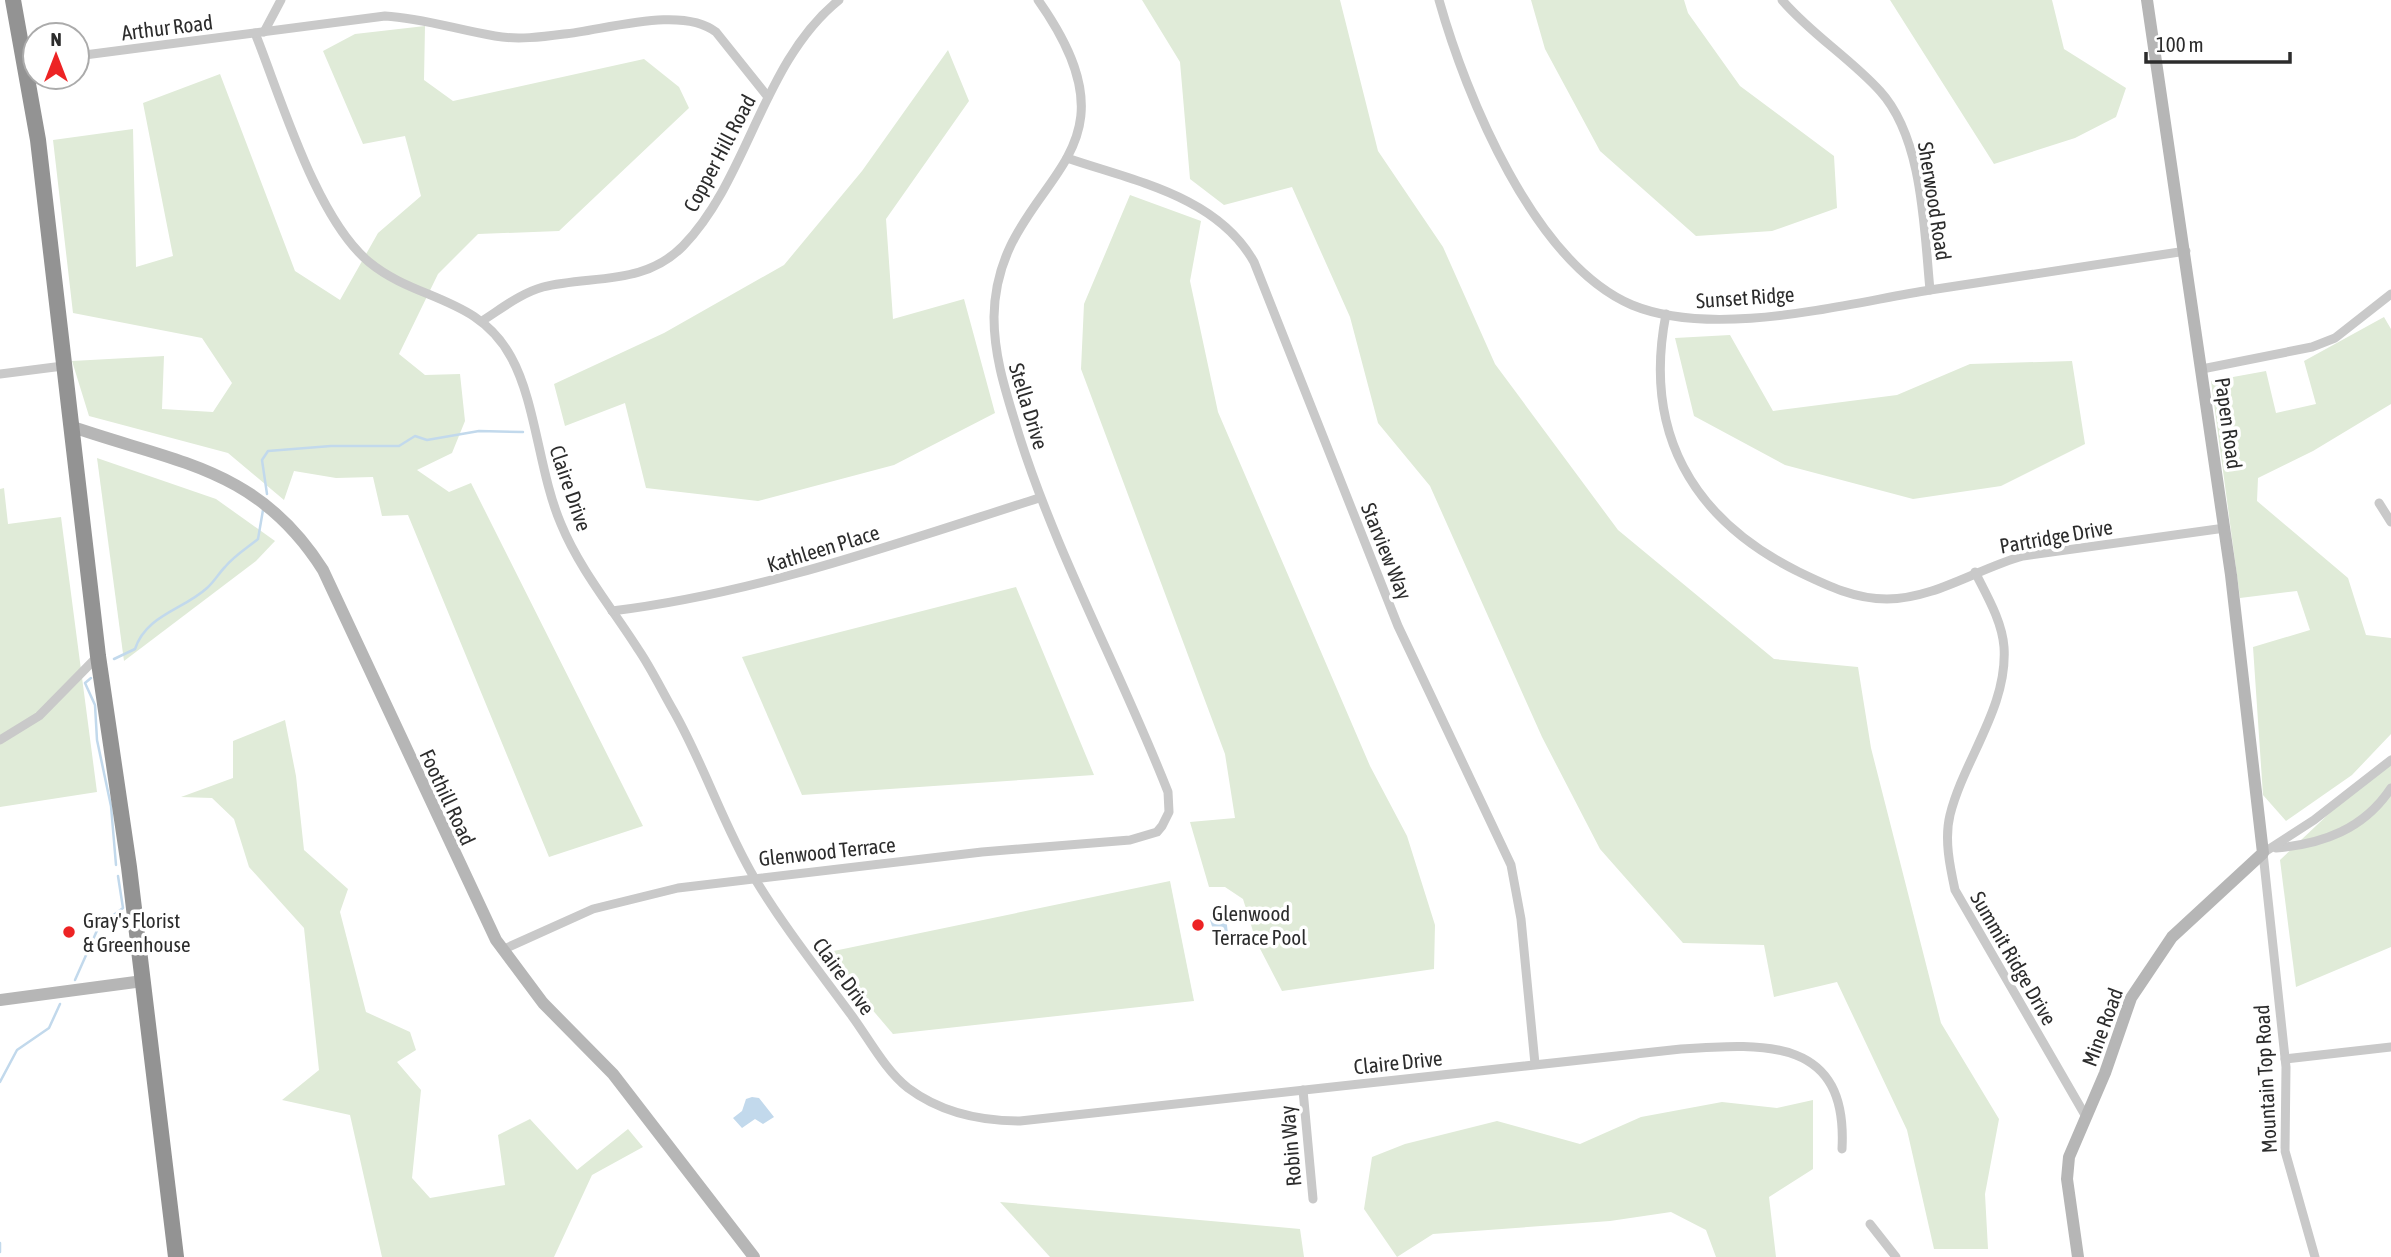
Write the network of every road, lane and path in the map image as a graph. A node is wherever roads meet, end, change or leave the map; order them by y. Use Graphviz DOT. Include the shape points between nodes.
graph roads {
  1 [pos="13,0"];
  2 [pos="281,0"];
  3 [pos="839,0"];
  4 [pos="1038,0"];
  5 [pos="1439,0"];
  6 [pos="1782,0"];
  7 [pos="2147,0"];
  8 [pos="21,29"];
  9 [pos="260,32"];
  10 [pos="91,54"];
  11 [pos="33,91"];
  12 [pos="768,97"];
  13 [pos="1067,158"];
  14 [pos="2186,251"];
  15 [pos="1930,290"];
  16 [pos="2391,294"];
  17 [pos="1666,314"];
  18 [pos="482,321"];
  19 [pos="63,366"];
  20 [pos="2202,369"];
  21 [pos="0,374"];
  22 [pos="70,426"];
  23 [pos="1039,498"];
  24 [pos="2379,503"];
  25 [pos="2391,522"];
  26 [pos="2225,528"];
  27 [pos="1975,572"];
  28 [pos="612,611"];
  29 [pos="98,656"];
  30 [pos="0,740"];
  31 [pos="2391,760"];
  32 [pos="2391,788"];
  33 [pos="1163,826"];
  34 [pos="2269,851"];
  35 [pos="754,876"];
  36 [pos="502,950"];
  37 [pos="143,981"];
  38 [pos="0,1000"];
  39 [pos="2391,1047"];
  40 [pos="2285,1059"];
  41 [pos="1535,1064"];
  42 [pos="1303,1090"];
  43 [pos="2085,1115"];
  44 [pos="1842,1149"];
  45 [pos="1313,1199"];
  46 [pos="1870,1224"];
  47 [pos="176,1257"];
  48 [pos="754,1257"];
  49 [pos="1896,1257"];
  50 [pos="2078,1257"];
  51 [pos="2315,1257"];
  1 -- 8 [label="highway"];
  2 -- 9 [label="street"];
  3 -- 12 [label="street, Copper Hill Road" via="810,28"];
  4 -- 13 [label="street, Stella Drive" via="1076,64 1083,99 1077,138"];
  5 -- 17 [label="street, Sunset Ridge" via="1469,91 1507,173 1535,212 1591,279 1630,304"];
  6 -- 15 [label="street, Sherwood Road" via="1879,90 1904,128 1924,229"];
  7 -- 14 [label="street, Papen Road"];
  9 -- 10 [label="street, Arthur Road"];
  9 -- 12 [label="street, Arthur Road" via="384,16 410,17 508,38 691,20 716,32"];
  9 -- 18 [label="street, Claire Drive" via="313,177 341,233 371,264"];
  11 -- 19 [label="highway"];
  12 -- 18 [label="street, Copper Hill Road" via="702,223 665,262 636,275 542,287"];
  13 -- 23 [label="street, Stella Drive" via="1015,238 1003,264 994,315 998,367"];
  13 -- 41 [label="street, Starview Way" via="1208,211 1244,243 1254,262 1398,626 1511,865"];
  14 -- 15 [label="street, Sunset Ridge"];
  14 -- 20 [label="street, Papen Road"];
  15 -- 17 [label="street, Sunset Ridge" via="1800,312 1714,320"];
  16 -- 20 [label="street" via="2335,338 2312,347"];
  17 -- 27 [label="street, Partridge Drive" via="1658,361 1667,427 1693,485 1724,520 1779,562 1854,594 1887,599 1917,596"];
  18 -- 28 [label="street, Claire Drive" via="513,359 562,526"];
  19 -- 21 [label="street"];
  19 -- 22 [label="highway"];
  20 -- 26 [label="street, Papen Road"];
  22 -- 29 [label="highway"];
  22 -- 36 [label="street, Foothill Road" via="233,482 276,510 291,526 323,570"];
  23 -- 28 [label="street, Kathleen Place" via="800,575 681,603"];
  23 -- 33 [label="street, Stella Drive" via="1168,792 1169,812"];
  24 -- 25 [label="street"];
  26 -- 27 [label="street, Partridge Drive" via="2023,556"];
  26 -- 34 [label="street, Papen Road"];
  27 -- 43 [label="street, Summit Ridge Drive" via="1999,624 2004,673 1949,818 1948,851 1955,890"];
  28 -- 35 [label="street, Claire Drive" via="689,739"];
  29 -- 30 [label="street" via="39,716"];
  29 -- 37 [label="highway"];
  31 -- 34 [label="street"];
  32 -- 34 [label="street" via="2374,810 2341,833 2313,844"];
  33 -- 35 [label="street, Glenwood Terrace" via="1129,840"];
  34 -- 40 [label="street, Mountain Top Road"];
  34 -- 43 [label="street, Mine Road" via="2204,905 2152,962 2131,998"];
  35 -- 36 [label="street, Glenwood Terrace" via="614,902"];
  35 -- 42 [label="street, Claire Drive" via="897,1078 941,1107 996,1121 1020,1121"];
  36 -- 48 [label="street, Foothill Road" via="543,1003 613,1074"];
  37 -- 38 [label="street"];
  37 -- 47 [label="highway"];
  39 -- 40 [label="street"];
  40 -- 51 [label="street, Mountain Top Road" via="2287,1163"];
  41 -- 42 [label="street, Claire Drive"];
  41 -- 44 [label="street, Claire Drive" via="1723,1046 1798,1056 1812,1061 1831,1081 1842,1112"];
  42 -- 45 [label="street, Robin Way"];
  43 -- 50 [label="street, Mine Road" via="2069,1157 2067,1179"];
  46 -- 49 [label="street"];
}
